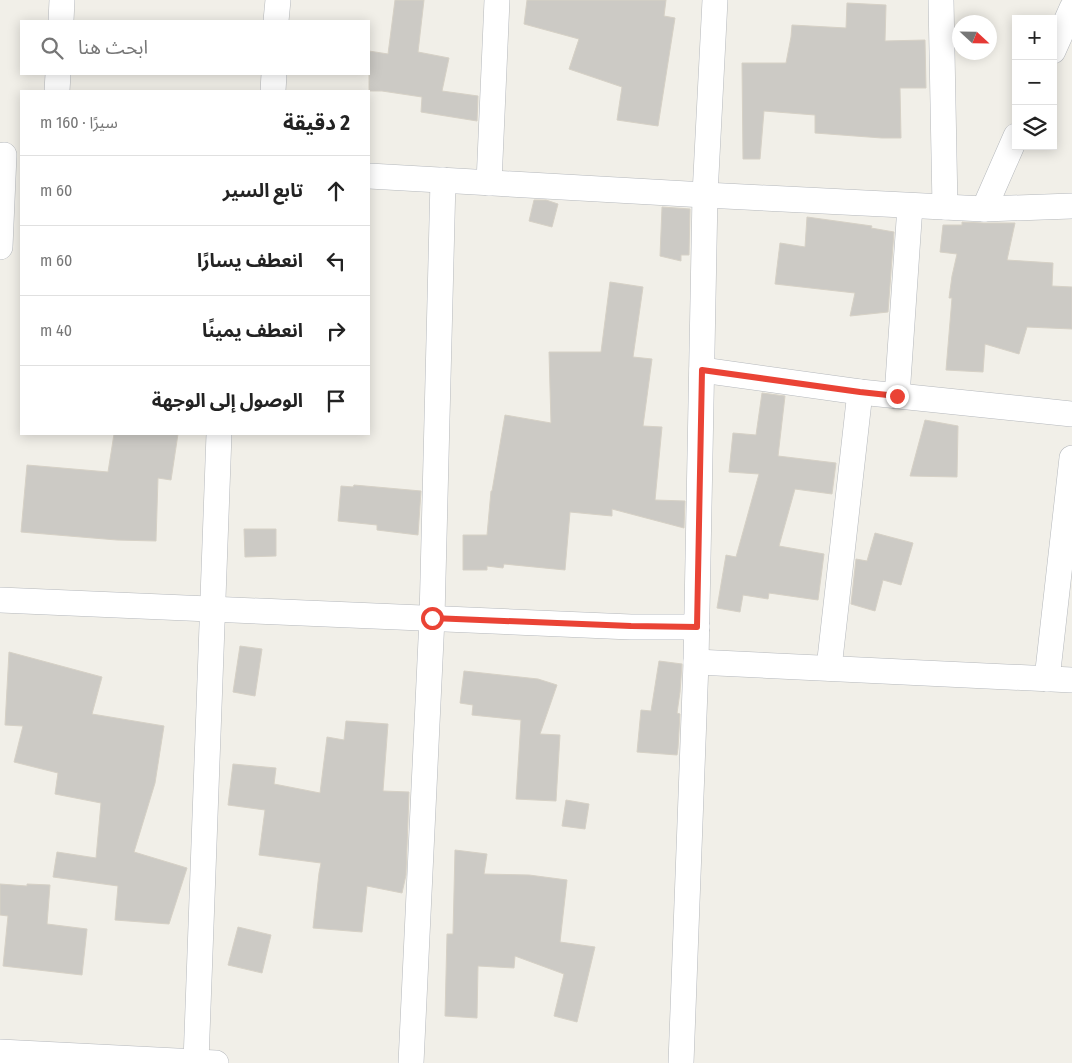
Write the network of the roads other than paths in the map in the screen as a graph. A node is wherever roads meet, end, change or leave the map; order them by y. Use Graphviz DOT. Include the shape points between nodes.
graph roads {
  1 [pos="62,0"];
  2 [pos="278,0"];
  3 [pos="497,0"];
  4 [pos="715,0"];
  5 [pos="941,0"];
  6 [pos="1072,8"];
  7 [pos="61,20"];
  8 [pos="276,20"];
  9 [pos="1057,41"];
  10 [pos="58,75"];
  11 [pos="274,75"];
  12 [pos="57,90"];
  13 [pos="272,90"];
  14 [pos="1012,145"];
  15 [pos="8,155"];
  16 [pos="370,176"];
  17 [pos="443,180"];
  18 [pos="489,183"];
  19 [pos="705,195"];
  20 [pos="910,206"];
  21 [pos="1072,206"];
  22 [pos="945,207"];
  23 [pos="984,209"];
  24 [pos="0,247"];
  25 [pos="702,370"];
  26 [pos="860,392"];
  27 [pos="897,396"];
  28 [pos="1072,414"];
  29 [pos="218,435"];
  30 [pos="1072,458"];
  31 [pos="0,600"];
  32 [pos="212,609"];
  33 [pos="432,618"];
  34 [pos="697,627"];
  35 [pos="696,662"];
  36 [pos="828,668"];
  37 [pos="1048,679"];
  38 [pos="1072,680"];
  39 [pos="8,1056"];
  40 [pos="206,1062"];
  41 [pos="411,1063"];
  42 [pos="681,1063"];
  1 -- 7 [label="street"];
  2 -- 8 [label="street"];
  3 -- 18 [label="street"];
  4 -- 19 [label="street"];
  5 -- 22 [label="street"];
  6 -- 9 [label="street"];
  10 -- 12 [label="street"];
  11 -- 13 [label="street"];
  14 -- 23 [label="street"];
  15 -- 24 [label="street"];
  16 -- 17 [label="street"];
  17 -- 18 [label="street"];
  17 -- 33 [label="street"];
  18 -- 19 [label="street"];
  19 -- 20 [label="street"];
  19 -- 25 [label="street"];
  20 -- 22 [label="street"];
  20 -- 27 [label="street"];
  21 -- 23 [label="street"];
  22 -- 23 [label="street"];
  25 -- 26 [label="street"];
  25 -- 34 [label="street"];
  26 -- 27 [label="street"];
  26 -- 36 [label="street"];
  27 -- 28 [label="street"];
  29 -- 32 [label="street"];
  30 -- 37 [label="street"];
  31 -- 32 [label="street"];
  32 -- 33 [label="street"];
  32 -- 40 [label="street"];
  33 -- 34 [label="street"];
  33 -- 41 [label="street"];
  34 -- 35 [label="street"];
  35 -- 36 [label="street"];
  35 -- 42 [label="street"];
  36 -- 37 [label="street"];
  37 -- 38 [label="street"];
  39 -- 40 [label="street"];
}
